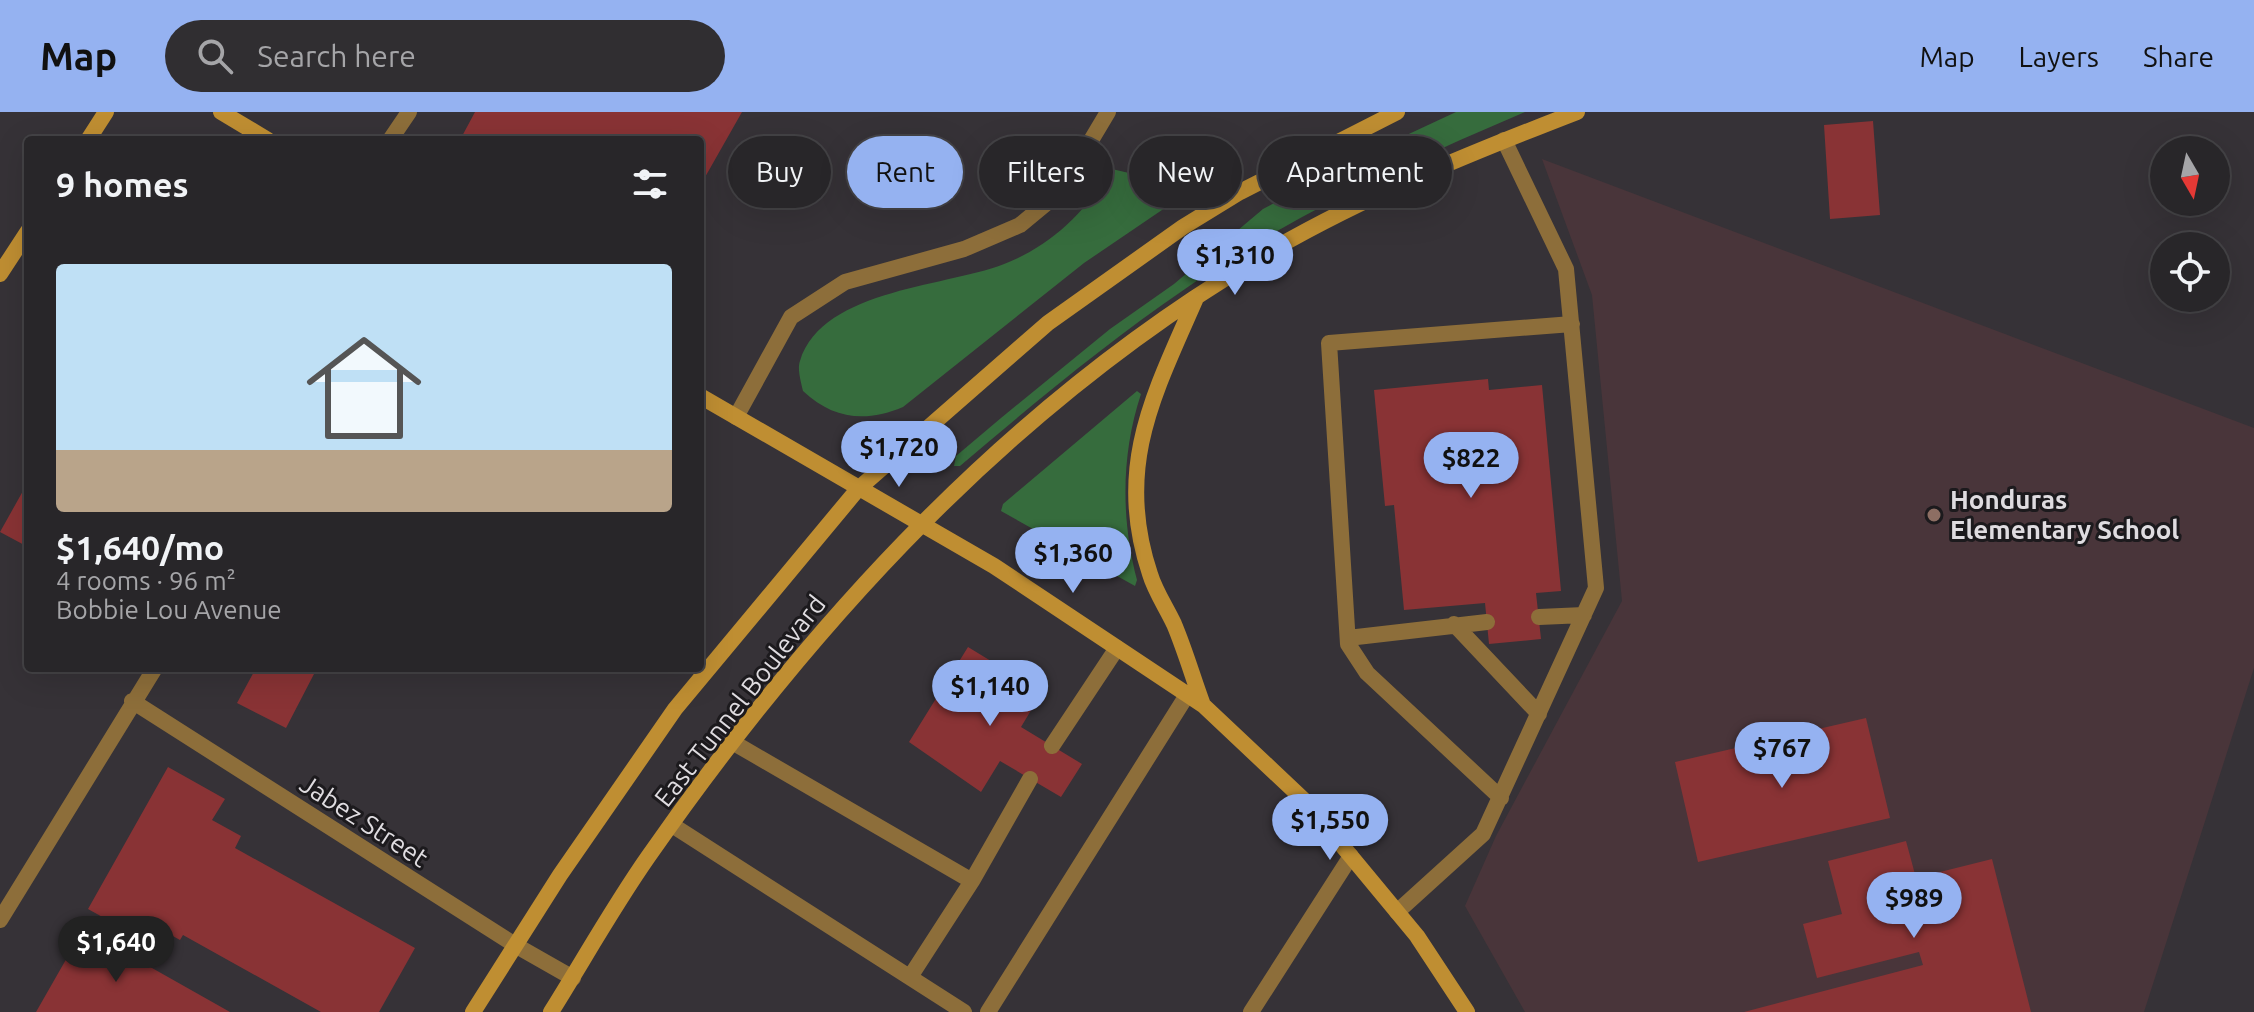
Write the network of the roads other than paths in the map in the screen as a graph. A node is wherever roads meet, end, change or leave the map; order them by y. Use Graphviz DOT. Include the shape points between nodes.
graph roads {
  1 [pos="106,112"];
  2 [pos="221,112"];
  3 [pos="409,112"];
  4 [pos="1108,112"];
  5 [pos="1397,112"];
  6 [pos="1577,112"];
  7 [pos="91,136"];
  8 [pos="261,136"];
  9 [pos="393,136"];
  10 [pos="1504,140"];
  11 [pos="24,237"];
  12 [pos="0,274"];
  13 [pos="1196,298"];
  14 [pos="1572,324"];
  15 [pos="704,398"];
  16 [pos="736,417"];
  17 [pos="858,489"];
  18 [pos="920,524"];
  19 [pos="1584,615"];
  20 [pos="1539,617"];
  21 [pos="1487,622"];
  22 [pos="1454,624"];
  23 [pos="1348,638"];
  24 [pos="1117,648"];
  25 [pos="152,672"];
  26 [pos="1187,695"];
  27 [pos="132,701"];
  28 [pos="1203,705"];
  29 [pos="1539,714"];
  30 [pos="734,743"];
  31 [pos="1052,746"];
  32 [pos="1030,779"];
  33 [pos="1501,798"];
  34 [pos="672,825"];
  35 [pos="1351,856"];
  36 [pos="972,881"];
  37 [pos="1397,912"];
  38 [pos="0,920"];
  39 [pos="515,945"];
  40 [pos="910,977"];
  41 [pos="573,978"];
  42 [pos="473,1012"];
  43 [pos="551,1012"];
  44 [pos="964,1012"];
  45 [pos="988,1012"];
  46 [pos="1251,1012"];
  47 [pos="1467,1012"];
  1 -- 7 [label="main road"];
  2 -- 8 [label="main road"];
  3 -- 9 [label="street"];
  4 -- 16 [label="street" via="1068,179 1020,225 964,249 845,282 791,317"];
  5 -- 17 [label="main road, East Tunnel Boulevard" via="1183,227 1048,323"];
  6 -- 10 [label="main road, East Tunnel Boulevard"];
  10 -- 13 [label="main road, East Tunnel Boulevard" via="1450,161 1266,253"];
  10 -- 14 [label="street" via="1566,269"];
  11 -- 12 [label="main road"];
  13 -- 18 [label="main road, East Tunnel Boulevard" via="1017,431"];
  13 -- 28 [label="main road" via="1148,408 1136,472 1137,518 1150,575"];
  14 -- 19 [label="street" via="1596,588"];
  14 -- 23 [label="street" via="1329,343"];
  15 -- 16 [label="main road"];
  16 -- 17 [label="main road"];
  17 -- 18 [label="main road"];
  17 -- 39 [label="main road, East Tunnel Boulevard" via="675,709"];
  18 -- 24 [label="main road"];
  18 -- 30 [label="main road, East Tunnel Boulevard" via="797,658"];
  19 -- 20 [label="street"];
  19 -- 29 [label="street"];
  21 -- 22 [label="street"];
  22 -- 23 [label="street"];
  22 -- 29 [label="street"];
  23 -- 33 [label="street" via="1367,673"];
  24 -- 26 [label="main road"];
  24 -- 31 [label="street"];
  25 -- 27 [label="street"];
  26 -- 28 [label="main road"];
  26 -- 45 [label="street"];
  27 -- 38 [label="street"];
  27 -- 39 [label="street, Jabez Street"];
  28 -- 35 [label="main road" via="1306,802"];
  29 -- 33 [label="street"];
  30 -- 34 [label="main road, East Tunnel Boulevard"];
  30 -- 36 [label="street"];
  32 -- 36 [label="street"];
  33 -- 37 [label="street" via="1483,834"];
  34 -- 40 [label="street"];
  34 -- 41 [label="main road, East Tunnel Boulevard"];
  35 -- 37 [label="main road"];
  35 -- 46 [label="street"];
  36 -- 40 [label="street"];
  37 -- 47 [label="main road"];
  39 -- 41 [label="street, Jabez Street"];
  39 -- 42 [label="main road, East Tunnel Boulevard"];
  40 -- 44 [label="street"];
  41 -- 43 [label="main road, East Tunnel Boulevard"];
}
